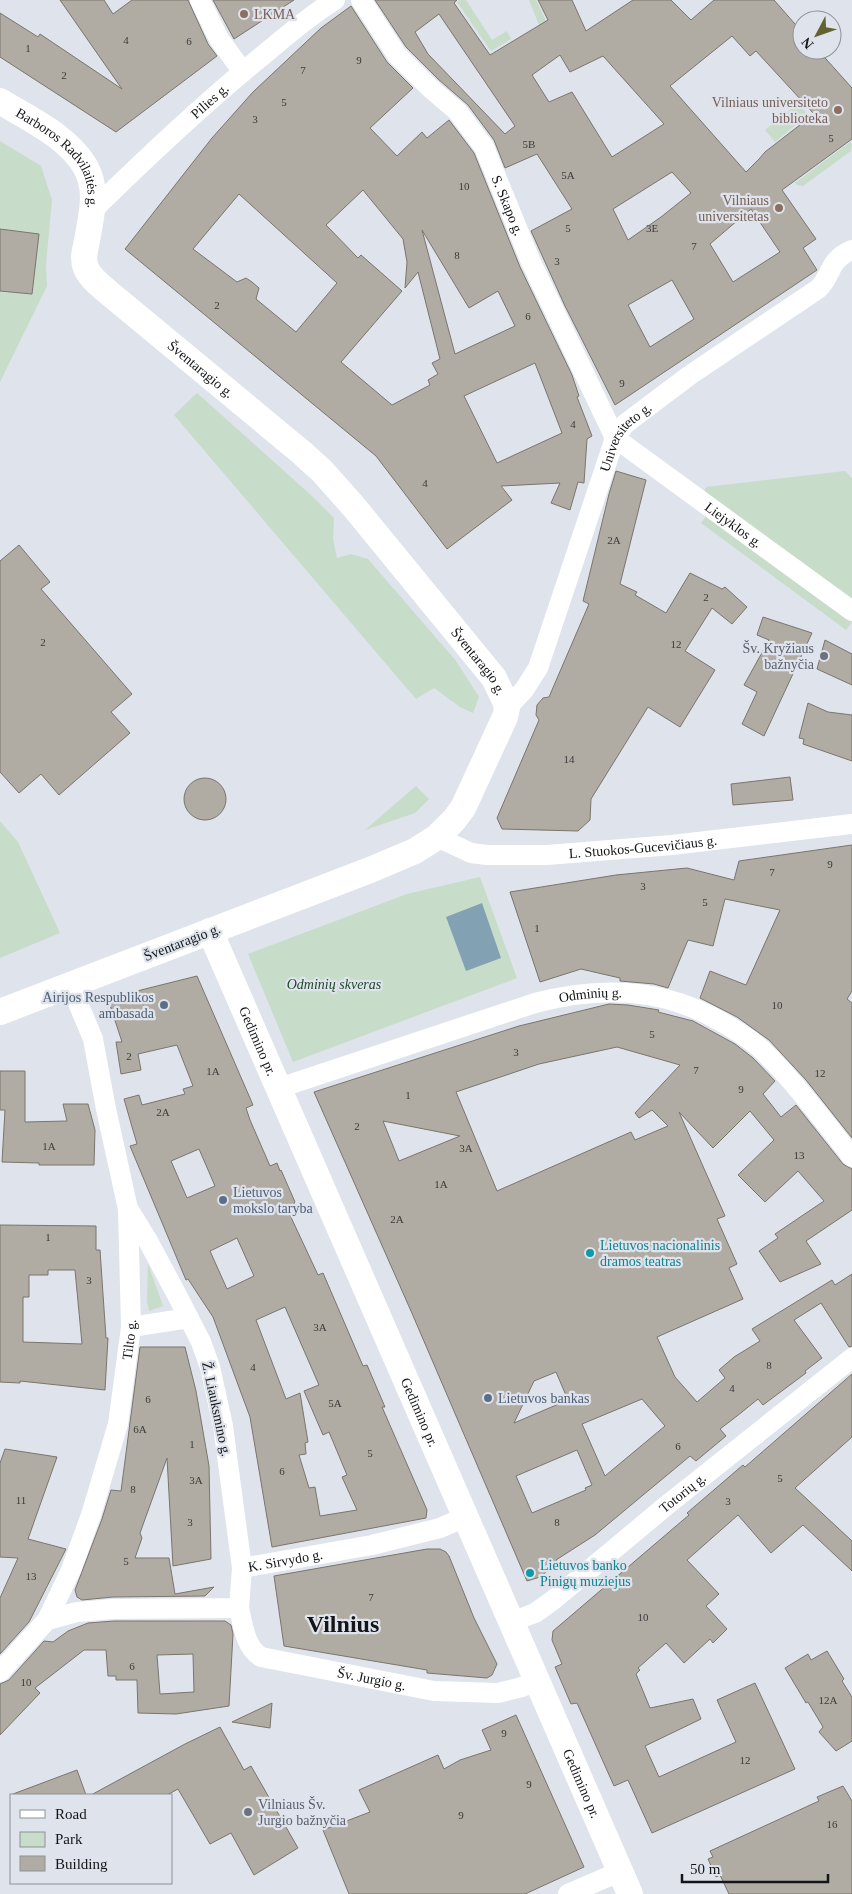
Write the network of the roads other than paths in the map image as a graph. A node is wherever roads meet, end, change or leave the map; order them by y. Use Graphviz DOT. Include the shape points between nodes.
graph roads {
  1 [pos="200,0"];
  2 [pos="335,0"];
  3 [pos="362,0"];
  4 [pos="243,72"];
  5 [pos="0,101"];
  6 [pos="92,211"];
  7 [pos="852,250"];
  8 [pos="84,258"];
  9 [pos="615,438"];
  10 [pos="852,611"];
  11 [pos="507,708"];
  12 [pos="852,824"];
  13 [pos="437,837"];
  14 [pos="210,931"];
  15 [pos="70,984"];
  16 [pos="0,1012"];
  17 [pos="279,1088"];
  18 [pos="852,1157"];
  19 [pos="128,1209"];
  20 [pos="189,1318"];
  21 [pos="131,1327"];
  22 [pos="852,1358"];
  23 [pos="465,1517"];
  24 [pos="242,1568"];
  25 [pos="239,1608"];
  26 [pos="47,1620"];
  27 [pos="511,1622"];
  28 [pos="0,1672"];
  29 [pos="536,1680"];
  30 [pos="624,1883"];
  31 [pos="568,1894"];
  1 -- 4 [label="street" via="219,39"];
  2 -- 4 [label="street, Pilies g."];
  3 -- 9 [label="street, S. Skapo g." via="397,54 458,112 484,147 531,262"];
  4 -- 6 [label="street, Pilies g."];
  5 -- 6 [label="main road, Barboros Radvilaitės g." via="75,152 91,179 94,193"];
  6 -- 8 [label="main road, Barboros Radvilaitės g."];
  7 -- 9 [label="street, Universiteto g." via="836,259 826,282 818,289 690,375 625,424"];
  8 -- 11 [label="main road, Šventaragio g." via="85,267 99,284 322,471 494,678"];
  9 -- 10 [label="street, Liejyklos g."];
  9 -- 11 [label="street, Universiteto g." via="538,668"];
  11 -- 13 [label="main road, Šventaragio g." via="463,808"];
  12 -- 13 [label="street, L. Stuokos-Gucevičiaus g." via="672,845 547,855 471,853"];
  13 -- 14 [label="main road, Šventaragio g." via="370,870"];
  14 -- 15 [label="main road, Šventaragio g."];
  14 -- 17 [label="main road, Gedimino pr."];
  15 -- 16 [label="main road, Šventaragio g."];
  15 -- 19 [label="street, Tilto g." via="92,1039"];
  17 -- 18 [label="street, Odminių g." via="543,1001 624,991 680,1002 733,1028 760,1048 786,1076"];
  17 -- 23 [label="main road, Gedimino pr."];
  19 -- 20 [label="street, Ž. Liauksmino g."];
  19 -- 21 [label="street, Tilto g."];
  20 -- 21 [label="street"];
  20 -- 24 [label="street, Ž. Liauksmino g." via="210,1367 223,1426"];
  21 -- 26 [label="street, Tilto g." via="118,1424 72,1570"];
  22 -- 27 [label="street, Totorių g." via="667,1505 552,1602"];
  23 -- 24 [label="street, K. Sirvydo g." via="440,1528 372,1545"];
  23 -- 27 [label="main road, Gedimino pr."];
  24 -- 25 [label="street, K. Sirvydo g."];
  25 -- 26 [label="street" via="113,1609 77,1612"];
  25 -- 29 [label="street, Šv. Jurgio g." via="249,1647 261,1657 434,1691 498,1693"];
  26 -- 28 [label="street, Tilto g."];
  27 -- 29 [label="main road, Gedimino pr."];
  29 -- 30 [label="main road, Gedimino pr."];
  30 -- 31 [label="street"];
}
